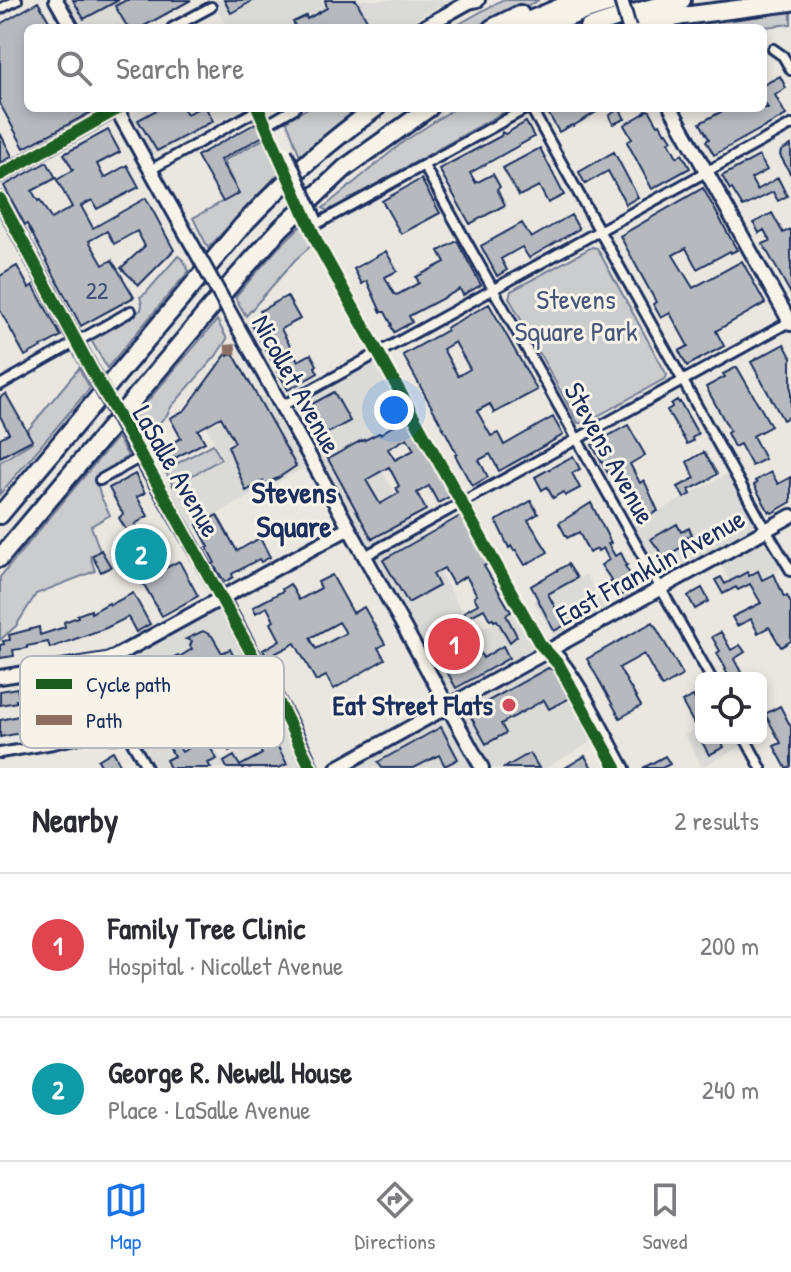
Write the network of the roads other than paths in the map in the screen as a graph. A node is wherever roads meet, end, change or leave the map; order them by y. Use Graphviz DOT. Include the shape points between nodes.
graph roads {
  1 [pos="17,0"];
  2 [pos="56,0"];
  3 [pos="550,0"];
  4 [pos="578,0"];
  5 [pos="621,0"];
  6 [pos="682,0"];
  7 [pos="472,1"];
  8 [pos="791,2"];
  9 [pos="211,7"];
  10 [pos="0,9"];
  11 [pos="70,24"];
  12 [pos="179,24"];
  13 [pos="429,24"];
  14 [pos="500,24"];
  15 [pos="521,24"];
  16 [pos="552,24"];
  17 [pos="600,24"];
  18 [pos="627,24"];
  19 [pos="646,24"];
  20 [pos="773,49"];
  21 [pos="791,70"];
  22 [pos="113,112"];
  23 [pos="122,112"];
  24 [pos="254,112"];
  25 [pos="288,112"];
  26 [pos="371,112"];
  27 [pos="423,112"];
  28 [pos="428,112"];
  29 [pos="522,112"];
  30 [pos="531,112"];
  31 [pos="673,112"];
  32 [pos="271,122"];
  33 [pos="791,125"];
  34 [pos="379,142"];
  35 [pos="285,152"];
  36 [pos="424,166"];
  37 [pos="150,170"];
  38 [pos="706,172"];
  39 [pos="0,175"];
  40 [pos="0,199"];
  41 [pos="316,222"];
  42 [pos="600,232"];
  43 [pos="494,290"];
  44 [pos="131,311"];
  45 [pos="791,322"];
  46 [pos="77,342"];
  47 [pos="682,381"];
  48 [pos="0,385"];
  49 [pos="282,406"];
  50 [pos="577,439"];
  51 [pos="141,457"];
  52 [pos="100,480"];
  53 [pos="0,515"];
  54 [pos="791,516"];
  55 [pos="349,528"];
  56 [pos="766,530"];
  57 [pos="365,556"];
  58 [pos="0,558"];
  59 [pos="791,571"];
  60 [pos="660,589"];
  61 [pos="221,598"];
  62 [pos="553,649"];
  63 [pos="113,656"];
  64 [pos="253,656"];
  65 [pos="708,672"];
  66 [pos="20,674"];
  67 [pos="0,677"];
  68 [pos="448,707"];
  69 [pos="284,713"];
  70 [pos="748,744"];
  71 [pos="29,748"];
  72 [pos="135,748"];
  73 [pos="0,753"];
  74 [pos="147,768"];
  75 [pos="311,768"];
  76 [pos="337,768"];
  77 [pos="482,768"];
  78 [pos="625,768"];
  79 [pos="761,768"];
  1 -- 10 [label="street"];
  2 -- 11 [label="street"];
  3 -- 14 [label="highway"];
  4 -- 15 [label="highway"];
  5 -- 16 [label="highway"];
  5 -- 18 [label="street, bridge"];
  6 -- 17 [label="highway"];
  7 -- 13 [label="street"];
  8 -- 19 [label="highway"];
  9 -- 12 [label="street"];
  20 -- 21 [label="street"];
  22 -- 39 [label="street"];
  23 -- 37 [label="street, Nicollet Avenue"];
  24 -- 37 [label="street"];
  25 -- 32 [label="street"];
  26 -- 53 [label="highway" via="283,184 242,226"];
  27 -- 34 [label="highway"];
  28 -- 34 [label="highway"];
  29 -- 36 [label="street"];
  30 -- 42 [label="street"];
  31 -- 38 [label="street"];
  33 -- 38 [label="street"];
  34 -- 58 [label="highway" via="275,234"];
  35 -- 41 [label="street, bridge"];
  36 -- 41 [label="street"];
  36 -- 43 [label="street, Stevens Avenue"];
  37 -- 49 [label="street, Nicollet Avenue, bridge"];
  38 -- 42 [label="street"];
  38 -- 45 [label="street"];
  40 -- 46 [label="street, LaSalle Avenue"];
  42 -- 43 [label="street"];
  42 -- 47 [label="street"];
  43 -- 49 [label="street"];
  43 -- 50 [label="street, Stevens Avenue"];
  44 -- 46 [label="street"];
  45 -- 47 [label="street"];
  46 -- 48 [label="street"];
  46 -- 51 [label="street, LaSalle Avenue, bridge"];
  47 -- 50 [label="street"];
  47 -- 56 [label="street"];
  49 -- 55 [label="street, Nicollet Avenue"];
  50 -- 57 [label="street"];
  50 -- 60 [label="street, Stevens Avenue"];
  51 -- 52 [label="street"];
  51 -- 61 [label="street, LaSalle Avenue"];
  54 -- 56 [label="street, East Franklin Avenue"];
  55 -- 57 [label="street, Nicollet Avenue"];
  55 -- 61 [label="street"];
  56 -- 59 [label="street"];
  56 -- 60 [label="street, East Franklin Avenue"];
  57 -- 68 [label="street, Nicollet Avenue"];
  60 -- 62 [label="street, East Franklin Avenue"];
  60 -- 65 [label="street, Stevens Avenue"];
  61 -- 63 [label="street"];
  61 -- 64 [label="street, LaSalle Avenue"];
  62 -- 68 [label="street, East Franklin Avenue"];
  62 -- 78 [label="street"];
  66 -- 67 [label="street"];
  68 -- 76 [label="street, East Franklin Avenue"];
  68 -- 77 [label="street, Nicollet Avenue"];
  69 -- 75 [label="street, LaSalle Avenue"];
  70 -- 79 [label="street"];
  71 -- 73 [label="street"];
  72 -- 74 [label="street"];
}
